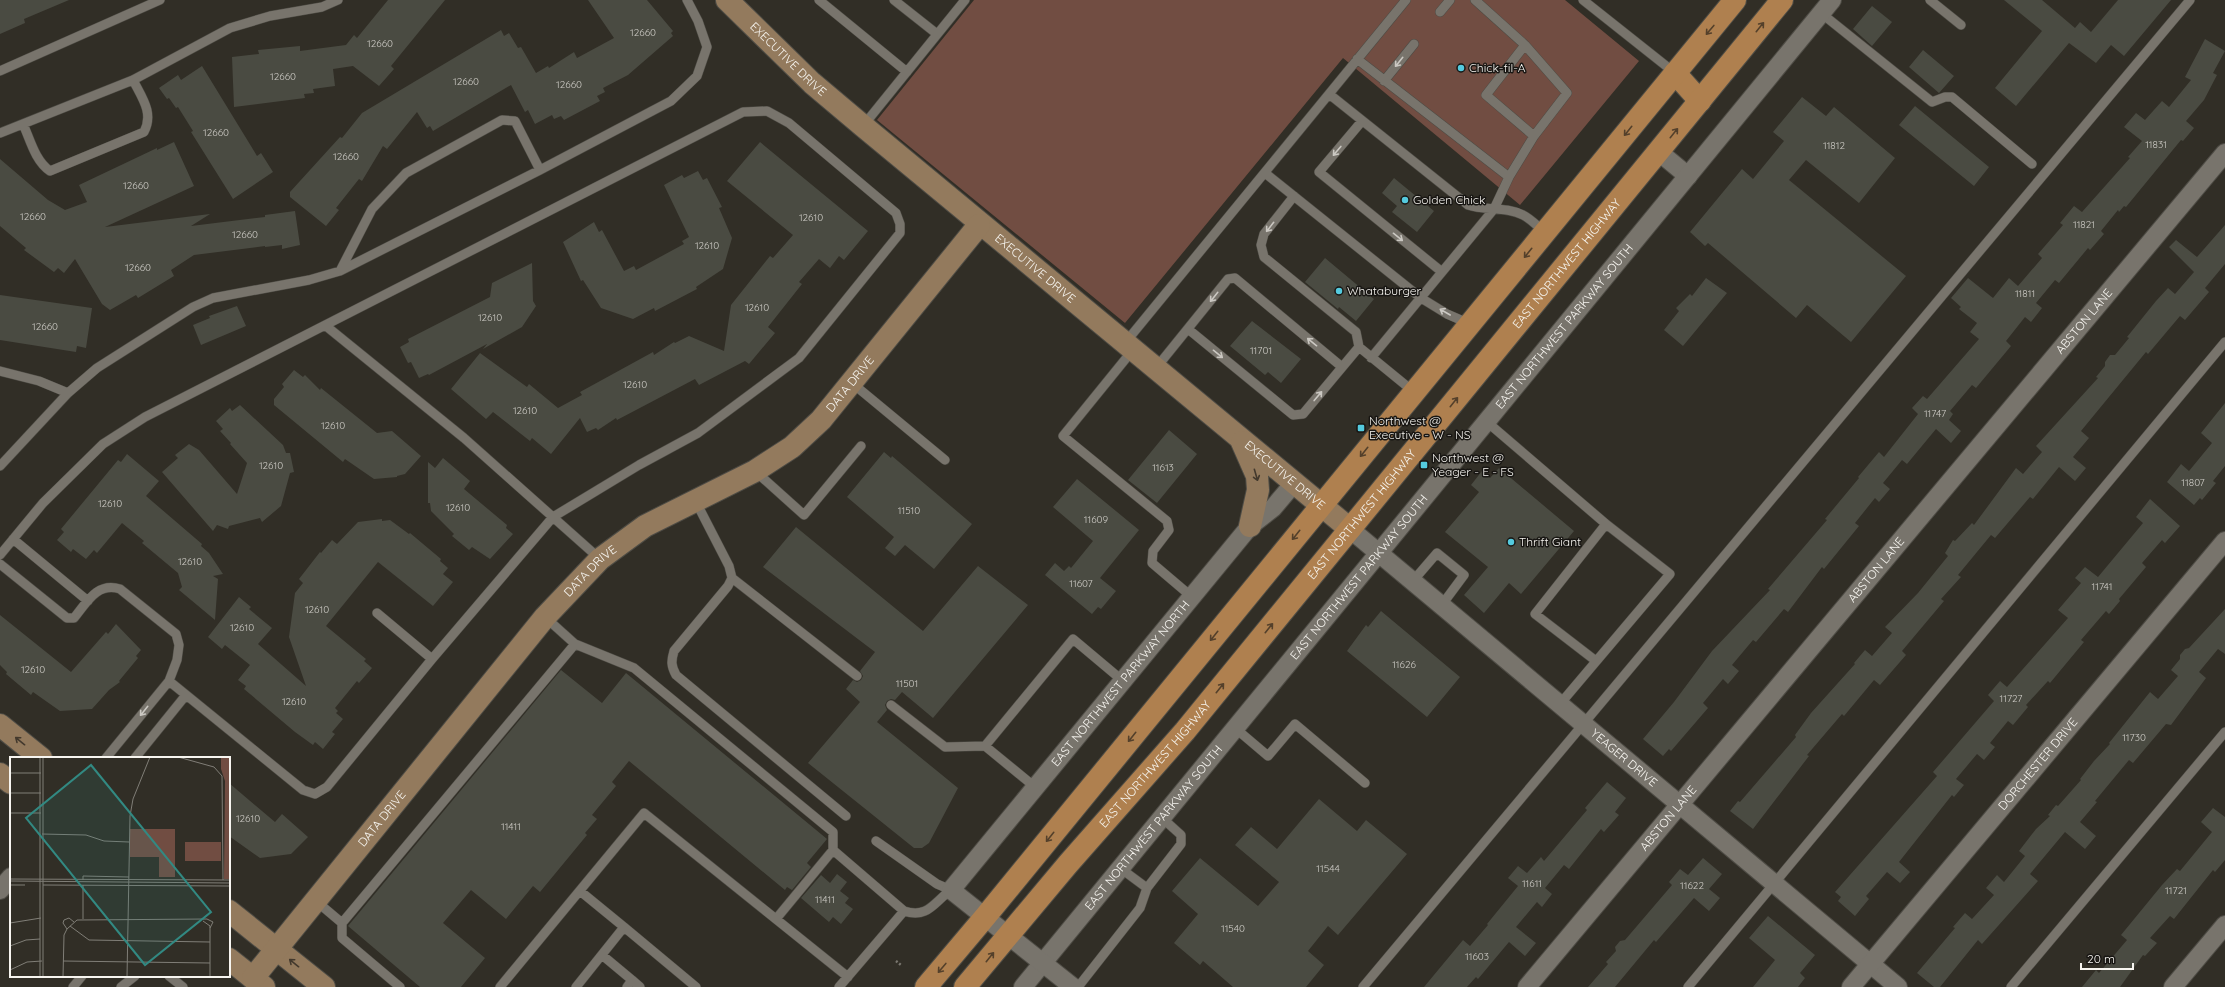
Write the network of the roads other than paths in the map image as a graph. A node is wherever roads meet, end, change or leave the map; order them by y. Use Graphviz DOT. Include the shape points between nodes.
graph roads {
  1 [pos="160,0"];
  2 [pos="338,0"];
  3 [pos="687,0"];
  4 [pos="726,0"];
  5 [pos="819,0"];
  6 [pos="894,0"];
  7 [pos="965,0"];
  8 [pos="1406,0"];
  9 [pos="1450,0"];
  10 [pos="1475,0"];
  11 [pos="1583,0"];
  12 [pos="1735,0"];
  13 [pos="1782,0"];
  14 [pos="1930,0"];
  15 [pos="2190,0"];
  16 [pos="1827,7"];
  17 [pos="1440,12"];
  18 [pos="1961,25"];
  19 [pos="937,34"];
  20 [pos="1414,44"];
  21 [pos="1525,45"];
  22 [pos="1357,59"];
  23 [pos="0,72"];
  24 [pos="907,72"];
  25 [pos="1674,74"];
  26 [pos="133,80"];
  27 [pos="1384,81"];
  28 [pos="1329,94"];
  29 [pos="1700,101"];
  30 [pos="1362,121"];
  31 [pos="23,124"];
  32 [pos="863,126"];
  33 [pos="0,132"];
  34 [pos="1534,136"];
  35 [pos="1659,152"];
  36 [pos="2225,153"];
  37 [pos="2032,164"];
  38 [pos="540,170"];
  39 [pos="1265,173"];
  40 [pos="1688,176"];
  41 [pos="1509,177"];
  42 [pos="1294,196"];
  43 [pos="1494,209"];
  44 [pos="979,224"];
  45 [pos="1545,232"];
  46 [pos="340,271"];
  47 [pos="1442,272"];
  48 [pos="1421,298"];
  49 [pos="1470,324"];
  50 [pos="326,326"];
  51 [pos="1188,329"];
  52 [pos="2225,342"];
  53 [pos="1128,347"];
  54 [pos="1358,348"];
  55 [pos="1371,358"];
  56 [pos="1342,367"];
  57 [pos="1155,369"];
  58 [pos="0,371"];
  59 [pos="852,383"];
  60 [pos="1414,392"];
  61 [pos="68,393"];
  62 [pos="1487,422"];
  63 [pos="1241,439"];
  64 [pos="861,446"];
  65 [pos="945,460"];
  66 [pos="0,466"];
  67 [pos="755,471"];
  68 [pos="1295,482"];
  69 [pos="695,500"];
  70 [pos="1321,505"];
  71 [pos="553,517"];
  72 [pos="1606,524"];
  73 [pos="1250,526"];
  74 [pos="1350,529"];
  75 [pos="13,539"];
  76 [pos="2225,541"];
  77 [pos="1377,553"];
  78 [pos="0,555"];
  79 [pos="600,559"];
  80 [pos="0,564"];
  81 [pos="732,578"];
  82 [pos="1412,582"];
  83 [pos="1192,597"];
  84 [pos="88,601"];
  85 [pos="1441,606"];
  86 [pos="377,613"];
  87 [pos="546,617"];
  88 [pos="575,644"];
  89 [pos="432,659"];
  90 [pos="1596,661"];
  91 [pos="857,676"];
  92 [pos="169,681"];
  93 [pos="1123,681"];
  94 [pos="186,695"];
  95 [pos="1560,704"];
  96 [pos="891,705"];
  97 [pos="1584,724"];
  98 [pos="0,725"];
  99 [pos="1235,728"];
  100 [pos="2225,732"];
  101 [pos="985,746"];
  102 [pos="40,757"];
  103 [pos="107,757"];
  104 [pos="136,757"];
  105 [pos="0,774"];
  106 [pos="10,782"];
  107 [pos="1365,783"];
  108 [pos="1035,787"];
  109 [pos="1680,805"];
  110 [pos="846,816"];
  111 [pos="1161,817"];
  112 [pos="876,841"];
  113 [pos="833,850"];
  114 [pos="1120,868"];
  115 [pos="10,878"];
  116 [pos="1774,885"];
  117 [pos="1146,888"];
  118 [pos="0,890"];
  119 [pos="951,890"];
  120 [pos="580,891"];
  121 [pos="316,901"];
  122 [pos="230,911"];
  123 [pos="904,911"];
  124 [pos="985,917"];
  125 [pos="776,919"];
  126 [pos="342,923"];
  127 [pos="2225,925"];
  128 [pos="624,927"];
  129 [pos="1008,934"];
  130 [pos="276,949"];
  131 [pos="602,955"];
  132 [pos="230,959"];
  133 [pos="1043,962"];
  134 [pos="1870,964"];
  135 [pos="81,977"];
  136 [pos="134,977"];
  137 [pos="170,977"];
  138 [pos="848,977"];
  139 [pos="258,982"];
  140 [pos="630,984"];
  141 [pos="1071,986"];
  142 [pos="73,987"];
  143 [pos="121,987"];
  144 [pos="182,987"];
  145 [pos="324,987"];
  146 [pos="400,987"];
  147 [pos="500,987"];
  148 [pos="576,987"];
  149 [pos="640,987"];
  150 [pos="696,987"];
  151 [pos="839,987"];
  152 [pos="926,987"];
  153 [pos="965,987"];
  154 [pos="1023,987"];
  155 [pos="1363,987"];
  156 [pos="1527,987"];
  157 [pos="1688,987"];
  158 [pos="1851,987"];
  159 [pos="1898,987"];
  160 [pos="2011,987"];
  161 [pos="2173,987"];
  1 -- 23 [label="lane"];
  2 -- 26 [label="lane" via="322,7 270,16 230,28"];
  3 -- 38 [label="lane" via="707,47 697,76 671,101"];
  4 -- 32 [label="street, EXECUTIVE DRIVE" via="812,83"];
  5 -- 24 [label="lane"];
  6 -- 19 [label="lane"];
  7 -- 19 [label="lane"];
  8 -- 22 [label="lane"];
  9 -- 17 [label="lane"];
  10 -- 21 [label="lane"];
  11 -- 25 [label="lane"];
  12 -- 25 [label="main road, one-way"];
  29 -- 13 [label="main road, EAST NORTHWEST HIGHWAY, one-way"];
  14 -- 18 [label="lane"];
  15 -- 97 [label="lane"];
  16 -- 37 [label="lane" via="1932,102 1952,97"];
  16 -- 40 [label="street, EAST NORTHWEST PARKWAY SOUTH"];
  19 -- 24 [label="lane"];
  20 -- 27 [label="lane, one-way"];
  21 -- 34 [label="lane" via="1567,93"];
  21 -- 34 [label="lane" via="1486,95"];
  22 -- 27 [label="lane"];
  22 -- 28 [label="lane"];
  24 -- 32 [label="lane"];
  25 -- 29 [label="main road"];
  25 -- 45 [label="main road, one-way"];
  26 -- 31 [label="lane"];
  26 -- 31 [label="lane" via="148,112 149,122 144,132 50,171 39,160"];
  27 -- 41 [label="lane"];
  28 -- 30 [label="lane"];
  28 -- 39 [label="lane"];
  35 -- 29 [label="main road, EAST NORTHWEST HIGHWAY, one-way"];
  30 -- 43 [label="lane" via="1468,205"];
  30 -- 47 [label="lane, one-way" via="1319,172"];
  31 -- 33 [label="lane"];
  32 -- 44 [label="street, EXECUTIVE DRIVE"];
  34 -- 41 [label="lane"];
  35 -- 40 [label="street"];
  74 -- 35 [label="main road, EAST NORTHWEST HIGHWAY, one-way"];
  36 -- 109 [label="street, ABSTON LANE"];
  38 -- 46 [label="lane"];
  38 -- 46 [label="lane" via="515,121 502,120 406,173 372,209"];
  39 -- 42 [label="lane"];
  39 -- 53 [label="lane"];
  40 -- 62 [label="street, EAST NORTHWEST PARKWAY SOUTH"];
  41 -- 43 [label="lane"];
  42 -- 48 [label="lane"];
  42 -- 54 [label="lane, one-way" via="1264,234 1261,245 1264,257 1356,332"];
  43 -- 45 [label="lane" via="1523,215"];
  43 -- 47 [label="lane"];
  44 -- 53 [label="street, EXECUTIVE DRIVE"];
  44 -- 59 [label="street, DATA DRIVE"];
  45 -- 49 [label="main road, one-way"];
  46 -- 61 [label="lane" via="309,280 213,298 193,307 97,368"];
  47 -- 48 [label="lane"];
  49 -- 48 [label="lane, one-way"];
  48 -- 55 [label="lane"];
  49 -- 60 [label="main road"];
  50 -- 71 [label="lane" via="464,438"];
  50 -- 71 [label="lane" via="743,112 767,111 788,123 896,213 900,234 798,358 698,433"];
  50 -- 75 [label="lane" via="145,417 103,444 43,503"];
  51 -- 56 [label="lane, one-way" via="1293,415 1304,414"];
  56 -- 51 [label="lane, one-way" via="1235,278 1228,279"];
  51 -- 57 [label="lane"];
  52 -- 116 [label="lane"];
  53 -- 57 [label="street, EXECUTIVE DRIVE"];
  53 -- 83 [label="lane" via="1063,436 1167,522 1169,530 1153,551 1152,564"];
  54 -- 55 [label="lane"];
  54 -- 56 [label="lane"];
  55 -- 60 [label="lane"];
  57 -- 63 [label="street, EXECUTIVE DRIVE"];
  58 -- 61 [label="lane" via="39,380"];
  59 -- 65 [label="lane"];
  59 -- 67 [label="street, DATA DRIVE" via="821,420 792,447"];
  60 -- 70 [label="main road, one-way"];
  61 -- 66 [label="lane"];
  62 -- 72 [label="lane"];
  62 -- 77 [label="street, EAST NORTHWEST PARKWAY SOUTH"];
  63 -- 68 [label="street, EXECUTIVE DRIVE"];
  63 -- 73 [label="street, one-way" via="1258,476 1258,490"];
  64 -- 67 [label="lane" via="804,515"];
  67 -- 69 [label="street, DATA DRIVE"];
  68 -- 70 [label="street, EXECUTIVE DRIVE"];
  68 -- 73 [label="street, EAST NORTHWEST PARKWAY NORTH" via="1273,508"];
  69 -- 79 [label="street, DATA DRIVE" via="645,526"];
  69 -- 81 [label="lane" via="729,566"];
  70 -- 74 [label="street, EXECUTIVE DRIVE"];
  70 -- 124 [label="main road, one-way"];
  71 -- 79 [label="lane"];
  71 -- 89 [label="lane"];
  72 -- 90 [label="lane" via="1535,614"];
  72 -- 90 [label="lane" via="1670,574"];
  73 -- 83 [label="street, EAST NORTHWEST PARKWAY NORTH"];
  74 -- 77 [label="street, YEAGER DRIVE"];
  129 -- 74 [label="main road, EAST NORTHWEST HIGHWAY, one-way" via="1158,763"];
  75 -- 78 [label="lane"];
  75 -- 84 [label="lane"];
  76 -- 134 [label="street, DORCHESTER DRIVE"];
  77 -- 82 [label="street, YEAGER DRIVE"];
  77 -- 99 [label="street, EAST NORTHWEST PARKWAY SOUTH"];
  79 -- 87 [label="street, DATA DRIVE"];
  80 -- 84 [label="lane" via="67,618 74,618"];
  81 -- 91 [label="lane"];
  81 -- 110 [label="lane" via="674,651 672,667 676,675"];
  82 -- 85 [label="street, YEAGER DRIVE"];
  82 -- 85 [label="lane" via="1437,552 1464,575"];
  83 -- 93 [label="street, EAST NORTHWEST PARKWAY NORTH"];
  84 -- 92 [label="lane" via="102,587 120,589 176,634 179,645 177,660"];
  85 -- 95 [label="street, YEAGER DRIVE"];
  86 -- 89 [label="lane"];
  87 -- 88 [label="lane"];
  87 -- 121 [label="street, DATA DRIVE"];
  88 -- 113 [label="lane" via="634,668 833,832"];
  88 -- 126 [label="lane"];
  89 -- 94 [label="lane" via="326,787 315,794 303,790"];
  90 -- 95 [label="lane"];
  92 -- 94 [label="lane"];
  92 -- 103 [label="lane, one-way"];
  93 -- 101 [label="lane" via="1073,639"];
  93 -- 108 [label="street, EAST NORTHWEST PARKWAY NORTH"];
  94 -- 104 [label="lane"];
  95 -- 97 [label="street, YEAGER DRIVE"];
  96 -- 101 [label="lane" via="945,747"];
  97 -- 109 [label="street, YEAGER DRIVE"];
  97 -- 155 [label="lane"];
  102 -- 98 [label="street, one-way"];
  99 -- 107 [label="lane" via="1268,756 1295,724"];
  99 -- 111 [label="street, EAST NORTHWEST PARKWAY SOUTH"];
  100 -- 160 [label="lane"];
  101 -- 108 [label="lane"];
  105 -- 106 [label="street"];
  108 -- 119 [label="street, EAST NORTHWEST PARKWAY NORTH"];
  109 -- 116 [label="street, YEAGER DRIVE"];
  109 -- 156 [label="street, ABSTON LANE"];
  111 -- 114 [label="street, EAST NORTHWEST PARKWAY SOUTH"];
  111 -- 117 [label="lane" via="1181,835 1181,844"];
  112 -- 119 [label="lane" via="937,884"];
  113 -- 123 [label="lane"];
  113 -- 125 [label="lane"];
  114 -- 117 [label="lane"];
  114 -- 133 [label="street, EAST NORTHWEST PARKWAY SOUTH"];
  115 -- 118 [label="street"];
  116 -- 134 [label="street, YEAGER DRIVE"];
  116 -- 157 [label="lane"];
  117 -- 141 [label="lane" via="1140,908"];
  119 -- 123 [label="lane" via="923,913 914,915"];
  119 -- 124 [label="street"];
  120 -- 125 [label="lane" via="644,813"];
  120 -- 128 [label="lane"];
  120 -- 147 [label="lane"];
  121 -- 126 [label="lane"];
  121 -- 130 [label="street, DATA DRIVE"];
  122 -- 130 [label="street"];
  123 -- 138 [label="lane"];
  124 -- 129 [label="street"];
  124 -- 152 [label="main road, one-way"];
  125 -- 138 [label="lane"];
  126 -- 146 [label="lane" via="342,938"];
  127 -- 161 [label="street"];
  128 -- 131 [label="lane"];
  128 -- 150 [label="lane"];
  129 -- 133 [label="street"];
  153 -- 129 [label="main road, EAST NORTHWEST HIGHWAY, one-way"];
  130 -- 139 [label="street, DATA DRIVE"];
  145 -- 130 [label="street, one-way"];
  131 -- 140 [label="lane"];
  131 -- 148 [label="lane"];
  132 -- 139 [label="street"];
  133 -- 141 [label="street"];
  133 -- 154 [label="street, EAST NORTHWEST PARKWAY SOUTH"];
  134 -- 158 [label="street, DORCHESTER DRIVE"];
  134 -- 159 [label="street, YEAGER DRIVE"];
  135 -- 142 [label="lane"];
  136 -- 143 [label="lane"];
  137 -- 144 [label="lane"];
  138 -- 151 [label="lane"];
  140 -- 149 [label="lane"];
}
